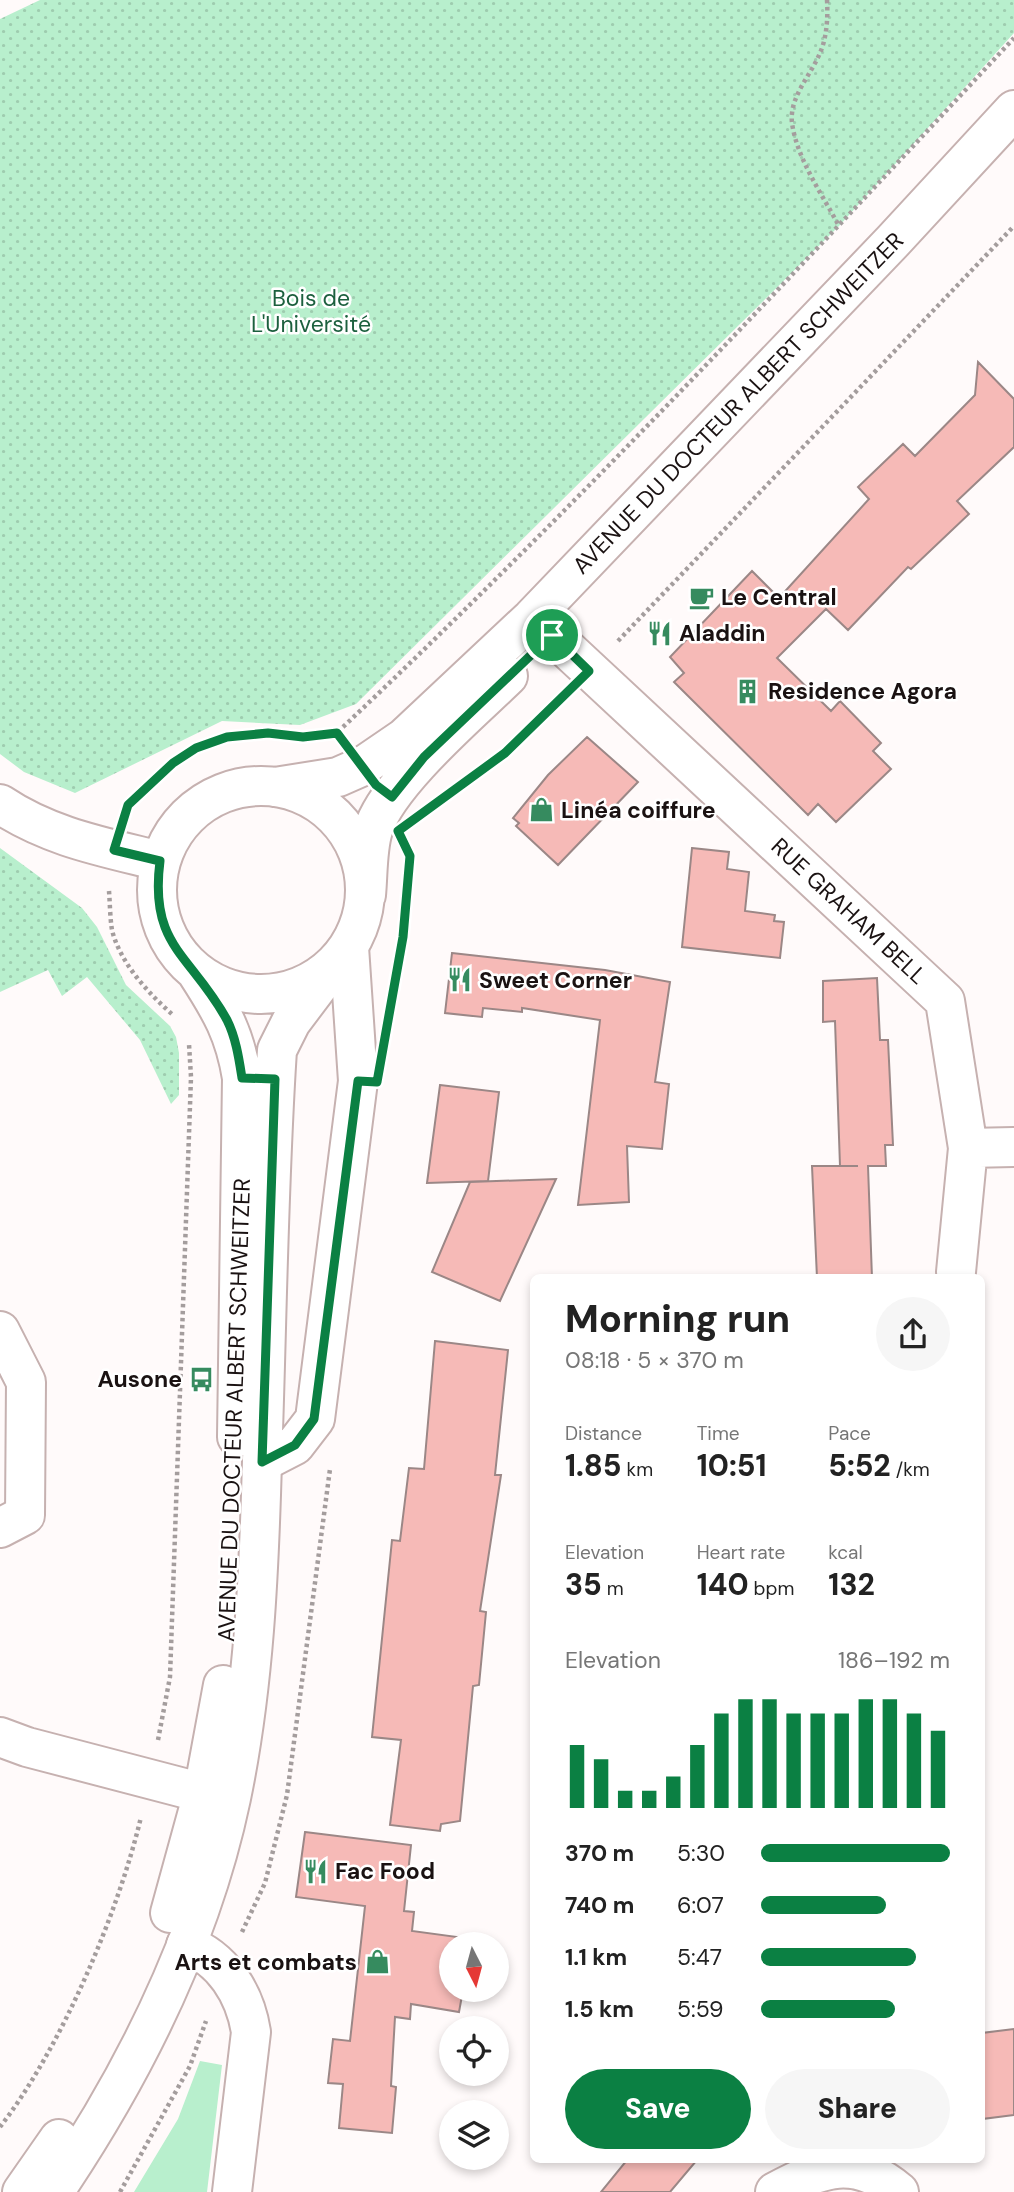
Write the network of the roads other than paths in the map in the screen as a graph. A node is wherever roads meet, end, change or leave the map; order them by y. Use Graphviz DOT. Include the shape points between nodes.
graph roads {
  1 [pos="1014,110"];
  2 [pos="1014,146"];
  3 [pos="552,635"];
  4 [pos="275,787"];
  5 [pos="0,804"];
  6 [pos="160,861"];
  7 [pos="366,895"];
  8 [pos="340,958"];
  9 [pos="197,973"];
  10 [pos="1014,1147"];
  11 [pos="968,1148"];
  12 [pos="956,1272"];
  13 [pos="0,1331"];
  14 [pos="262,1462"];
  15 [pos="0,1528"];
  16 [pos="0,1737"];
  17 [pos="203,1793"];
  18 [pos="186,1945"];
  19 [pos="22,2192"];
  20 [pos="54,2192"];
  21 [pos="232,2192"];
  22 [pos="775,2192"];
  23 [pos="899,2192"];
  1 -- 4 [label="main road, AVENUE DU DOCTEUR ALBERT SCHWEITZER" via="532,618 404,738 338,777"];
  2 -- 3 [label="main road, AVENUE DU DOCTEUR ALBERT SCHWEITZER"];
  3 -- 7 [label="main road, AVENUE DU DOCTEUR ALBERT SCHWEITZER" via="424,757 392,797 373,830"];
  3 -- 11 [label="main road, RUE GRAHAM BELL" via="945,1001"];
  4 -- 6 [label="main road" via="246,787 200,806 173,835"];
  4 -- 7 [label="main road" via="305,796 351,836 363,864"];
  5 -- 6 [label="main road" via="45,829"];
  6 -- 9 [label="main road" via="156,892 161,922 175,950"];
  7 -- 8 [label="main road" via="361,922"];
  8 -- 9 [label="main road" via="300,988 264,995 229,990"];
  8 -- 14 [label="main road, AVENUE DU DOCTEUR ALBERT SCHWEITZER" via="291,1022 277,1050"];
  8 -- 14 [label="main road" via="358,1081 314,1419 295,1445"];
  9 -- 17 [label="main road, AVENUE DU DOCTEUR ALBERT SCHWEITZER" via="228,1022 242,1078 235,1543 226,1667"];
  10 -- 11 [label="main road"];
  11 -- 12 [label="main road, RUE GRAHAM BELL"];
  13 -- 15 [label="main road" via="26,1382 25,1515"];
  14 -- 18 [label="main road, AVENUE DU DOCTEUR ALBERT SCHWEITZER" via="252,1668 230,1798"];
  16 -- 17 [label="main road"];
  17 -- 19 [label="main road, AVENUE DU DOCTEUR ALBERT SCHWEITZER" via="163,1937 135,2003 65,2130"];
  18 -- 20 [label="main road, AVENUE DU DOCTEUR ALBERT SCHWEITZER" via="125,2078"];
  18 -- 21 [label="main road" via="205,1952 224,1971 248,2011 251,2032"];
  22 -- 23 [label="main road" via="830,2169 858,2167 880,2176"];
}
